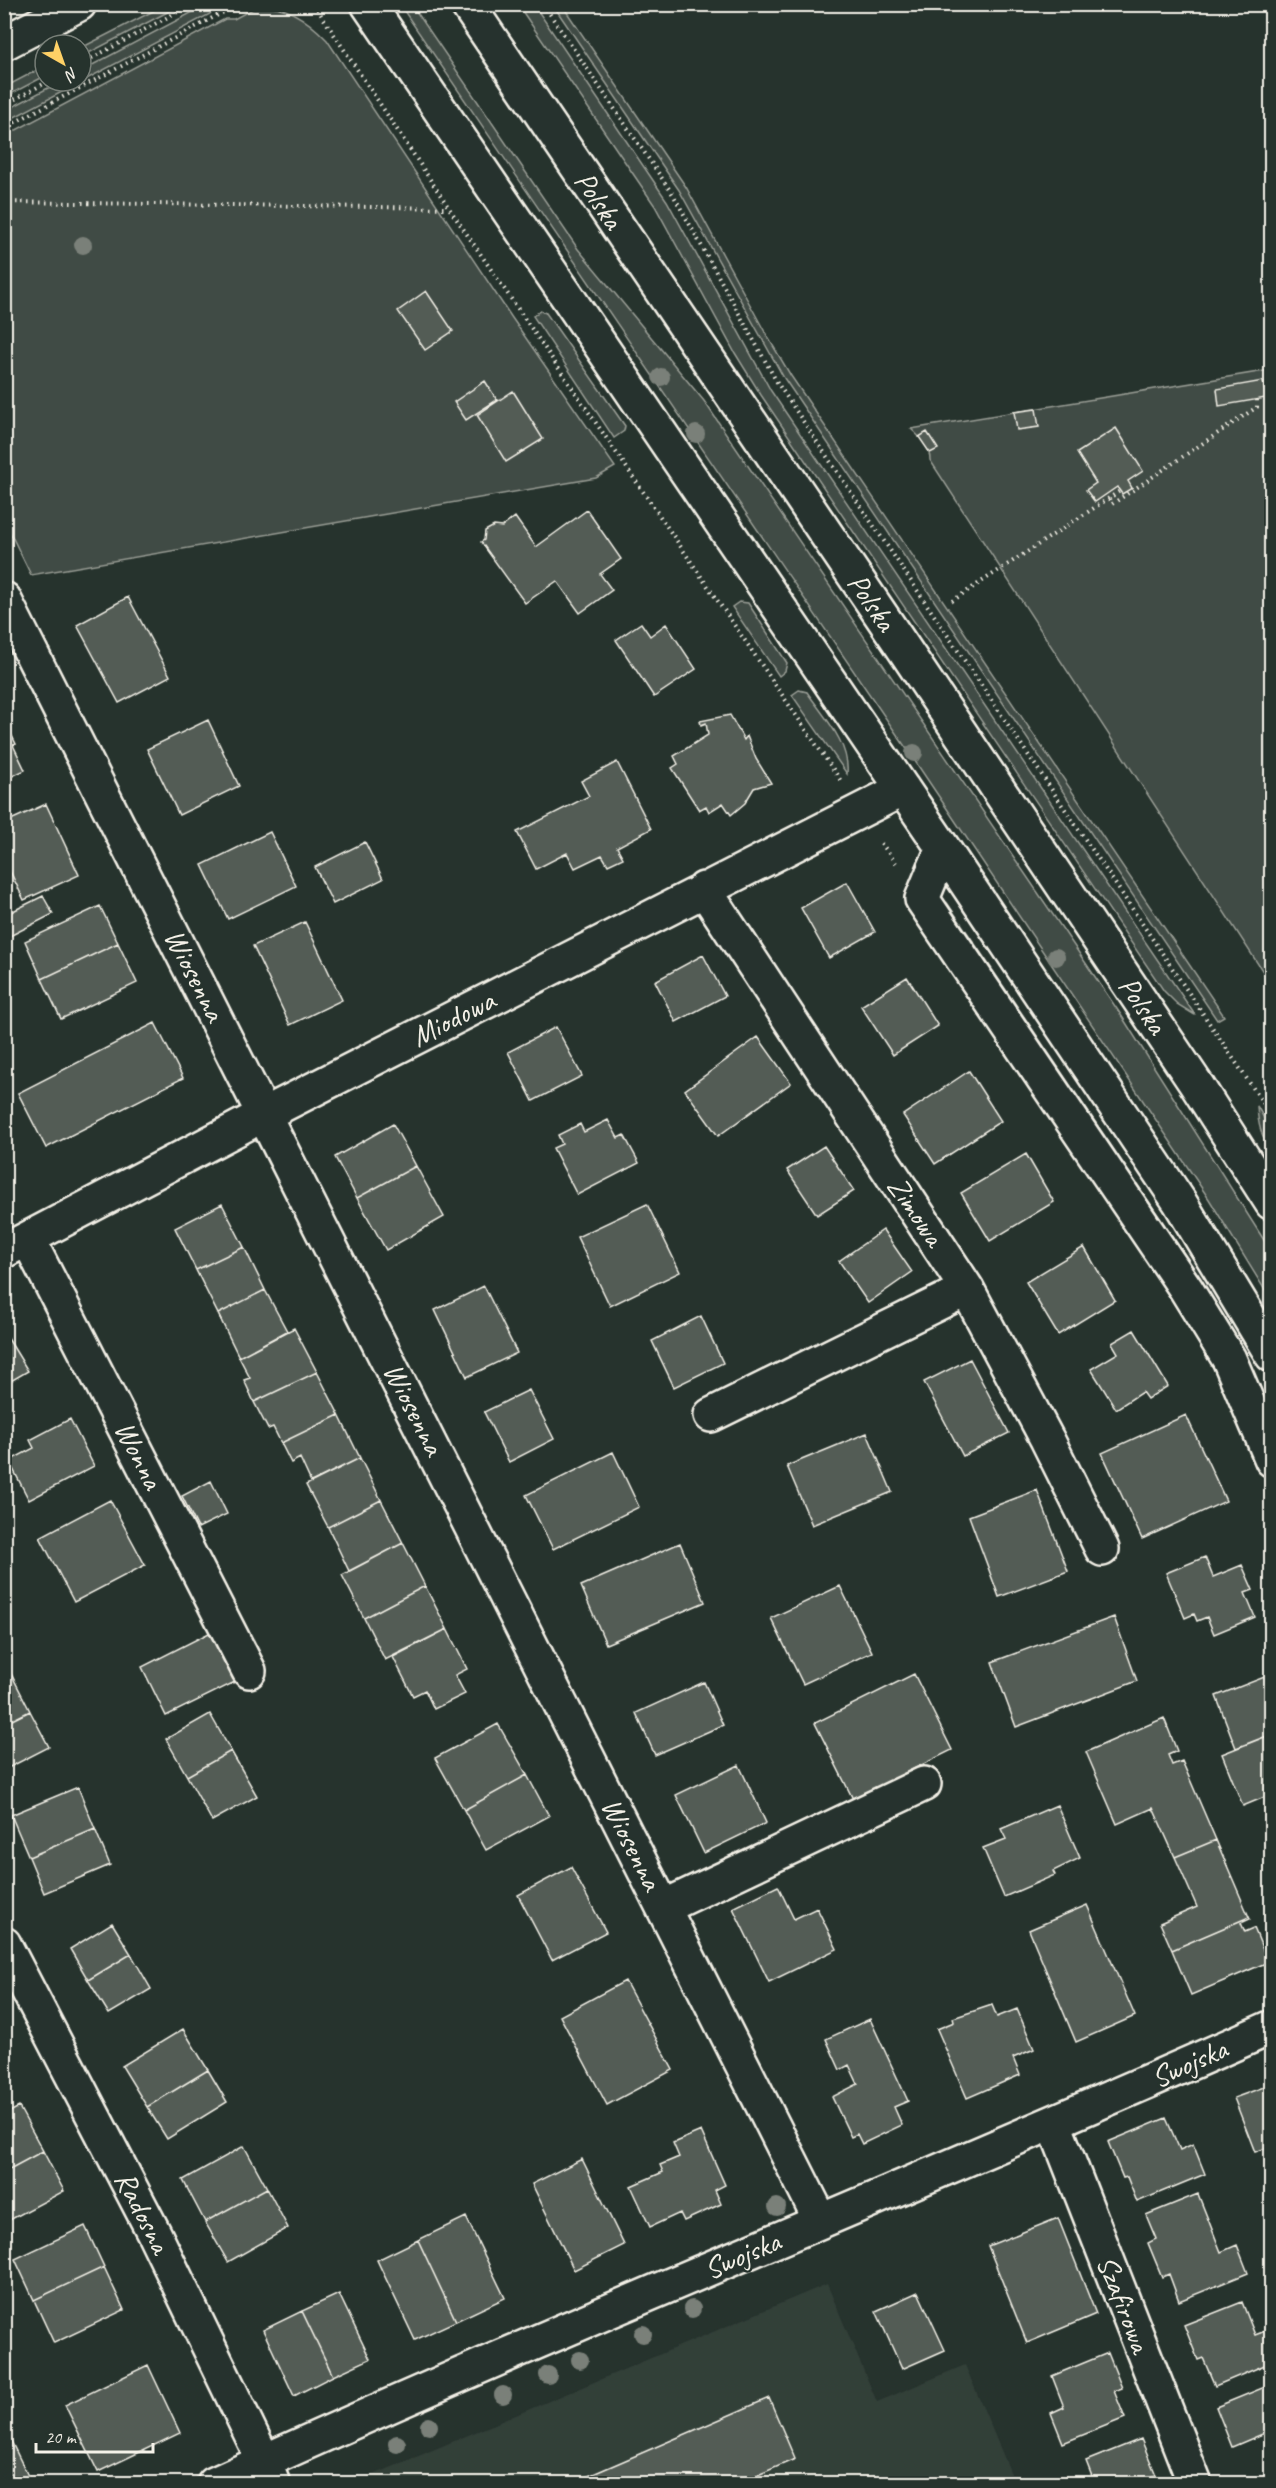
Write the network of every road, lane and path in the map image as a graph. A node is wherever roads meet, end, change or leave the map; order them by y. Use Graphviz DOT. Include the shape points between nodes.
graph roads {
  1 [pos="79,4"];
  2 [pos="192,4"];
  3 [pos="238,4"];
  4 [pos="314,4"];
  5 [pos="368,4"];
  6 [pos="467,4"];
  7 [pos="543,4"];
  8 [pos="231,7"];
  9 [pos="4,43"];
  10 [pos="93,58"];
  11 [pos="33,90"];
  12 [pos="4,105"];
  13 [pos="4,128"];
  14 [pos="4,202"];
  15 [pos="448,208"];
  16 [pos="1257,399"];
  17 [pos="1120,491"];
  18 [pos="1108,499"];
  19 [pos="4,599"];
  20 [pos="952,601"];
  21 [pos="903,789"];
  22 [pos="860,810"];
  23 [pos="943,848"];
  24 [pos="704,889"];
  25 [pos="922,899"];
  26 [pos="265,1114"];
  27 [pos="1272,1116"];
  28 [pos="1272,1203"];
  29 [pos="16,1245"];
  30 [pos="967,1289"];
  31 [pos="1272,1355"];
  32 [pos="711,1415"];
  33 [pos="1272,1460"];
  34 [pos="1102,1549"];
  35 [pos="249,1671"];
  36 [pos="924,1784"];
  37 [pos="663,1907"];
  38 [pos="4,1944"];
  39 [pos="1272,2027"];
  40 [pos="1053,2124"];
  41 [pos="821,2221"];
  42 [pos="269,2472"];
  43 [pos="214,2484"];
  44 [pos="1195,2484"];
  1 -- 9 [label="street"];
  2 -- 10 [label="path"];
  3 -- 8 [label="path"];
  4 -- 15 [label="path"];
  5 -- 21 [label="street"];
  6 -- 28 [label="street, Polska" via="900,643"];
  7 -- 27 [label="path" via="674,196 778,384"];
  8 -- 13 [label="path"];
  11 -- 12 [label="path"];
  14 -- 15 [label="path"];
  15 -- 22 [label="path"];
  16 -- 18 [label="path" via="1257,407 1112,504"];
  17 -- 18 [label="path"];
  18 -- 20 [label="path"];
  19 -- 26 [label="street, Wiosenna"];
  21 -- 22 [label="street, Miodowa"];
  21 -- 23 [label="street"];
  22 -- 24 [label="street, Miodowa"];
  22 -- 25 [label="path"];
  23 -- 25 [label="street"];
  23 -- 31 [label="street" via="1179,1201"];
  24 -- 26 [label="street, Miodowa"];
  24 -- 30 [label="street, Zimowa"];
  25 -- 33 [label="street" via="1192,1299 1229,1359"];
  26 -- 29 [label="street, Miodowa"];
  26 -- 37 [label="street, Wiosenna"];
  29 -- 35 [label="street, Wonna"];
  30 -- 32 [label="street"];
  30 -- 34 [label="street, Zimowa"];
  36 -- 37 [label="street"];
  37 -- 41 [label="street, Wiosenna"];
  38 -- 42 [label="street, Radosna" via="154,2233"];
  39 -- 40 [label="street, Swojska"];
  40 -- 41 [label="street, Swojska"];
  40 -- 44 [label="street, Szafirowa"];
  41 -- 42 [label="street, Swojska"];
  42 -- 43 [label="street, Swojska"];
}
